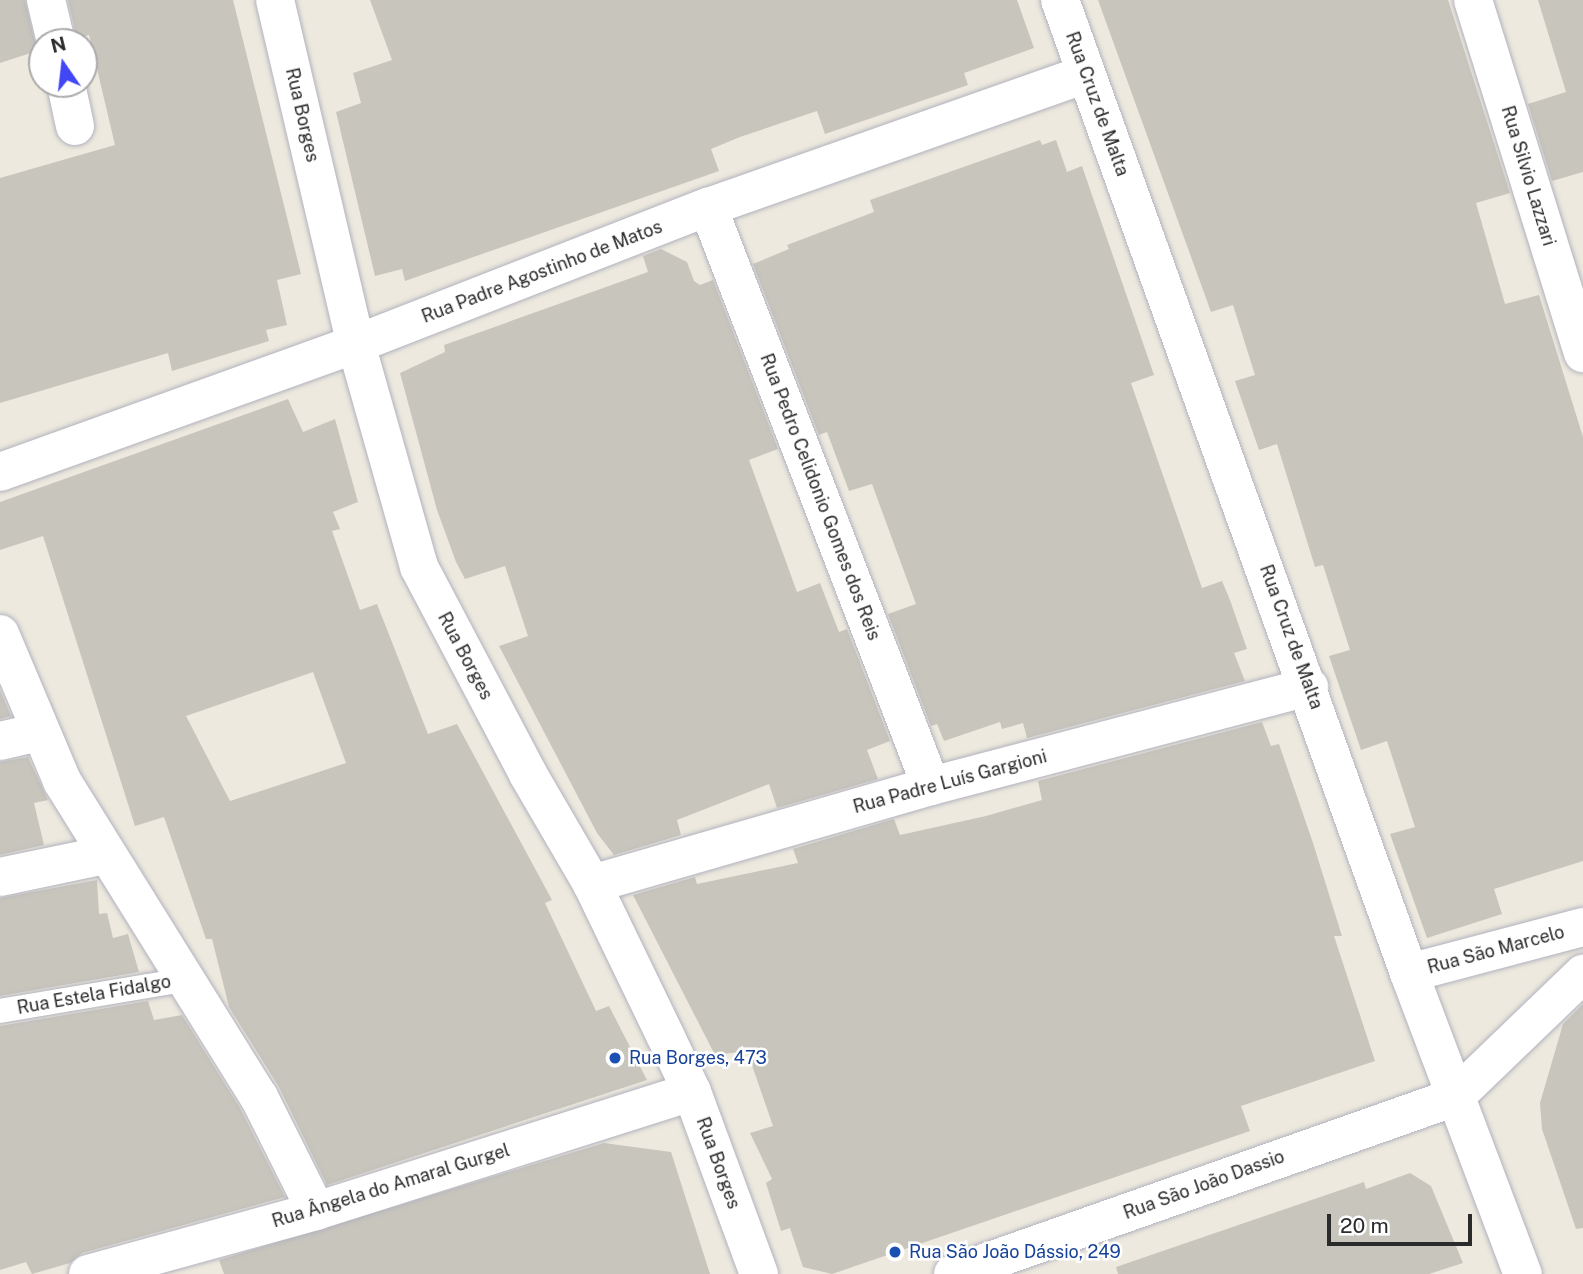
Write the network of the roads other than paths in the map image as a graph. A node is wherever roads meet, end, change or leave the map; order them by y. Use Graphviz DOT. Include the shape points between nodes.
graph roads {
  1 [pos="46,0"];
  2 [pos="275,0"];
  3 [pos="1060,0"];
  4 [pos="1473,0"];
  5 [pos="53,28"];
  6 [pos="1085,74"];
  7 [pos="68,98"];
  8 [pos="75,126"];
  9 [pos="708,207"];
  10 [pos="356,344"];
  11 [pos="1583,353"];
  12 [pos="0,472"];
  13 [pos="0,634"];
  14 [pos="1309,687"];
  15 [pos="38,732"];
  16 [pos="0,741"];
  17 [pos="931,786"];
  18 [pos="105,855"];
  19 [pos="0,877"];
  20 [pos="592,884"];
  21 [pos="1583,927"];
  22 [pos="1409,973"];
  23 [pos="1583,974"];
  24 [pos="189,979"];
  25 [pos="0,1011"];
  26 [pos="692,1092"];
  27 [pos="1455,1097"];
  28 [pos="317,1211"];
  29 [pos="88,1274"];
  30 [pos="759,1274"];
  31 [pos="953,1274"];
  32 [pos="1523,1274"];
  1 -- 5 [label="street"];
  2 -- 10 [label="street, Rua Borges"];
  3 -- 6 [label="street, Rua Cruz de Malta"];
  4 -- 11 [label="street, Rua Silvio Lazzari"];
  6 -- 9 [label="street, Rua Padre Agostinho de Matos"];
  6 -- 14 [label="street, Rua Cruz de Malta"];
  7 -- 8 [label="street"];
  9 -- 10 [label="street, Rua Padre Agostinho de Matos"];
  9 -- 17 [label="street, Rua Pedro Celidonio Gomes dos Reis"];
  10 -- 12 [label="street, Rua Padre Agostinho de Matos"];
  10 -- 20 [label="street, Rua Borges" via="419,567"];
  13 -- 15 [label="street"];
  14 -- 17 [label="street, Rua Padre Luís Gargioni"];
  14 -- 22 [label="street, Rua Cruz de Malta"];
  15 -- 16 [label="street"];
  15 -- 18 [label="street"];
  17 -- 20 [label="street, Rua Padre Luís Gargioni"];
  18 -- 19 [label="street"];
  18 -- 24 [label="street"];
  20 -- 26 [label="street, Rua Borges"];
  21 -- 22 [label="street, Rua São Marcelo"];
  22 -- 27 [label="street, Rua Cruz de Malta"];
  23 -- 27 [label="street"];
  24 -- 25 [label="lane, Rua Estela Fidalgo"];
  24 -- 28 [label="street" via="259,1097"];
  26 -- 28 [label="street, Rua Ângela do Amaral Gurgel"];
  26 -- 30 [label="street, Rua Borges"];
  27 -- 31 [label="street, Rua São João Dassio"];
  27 -- 32 [label="street, Rua Cruz de Malta"];
  28 -- 29 [label="street, Rua Ângela do Amaral Gurgel"];
}
